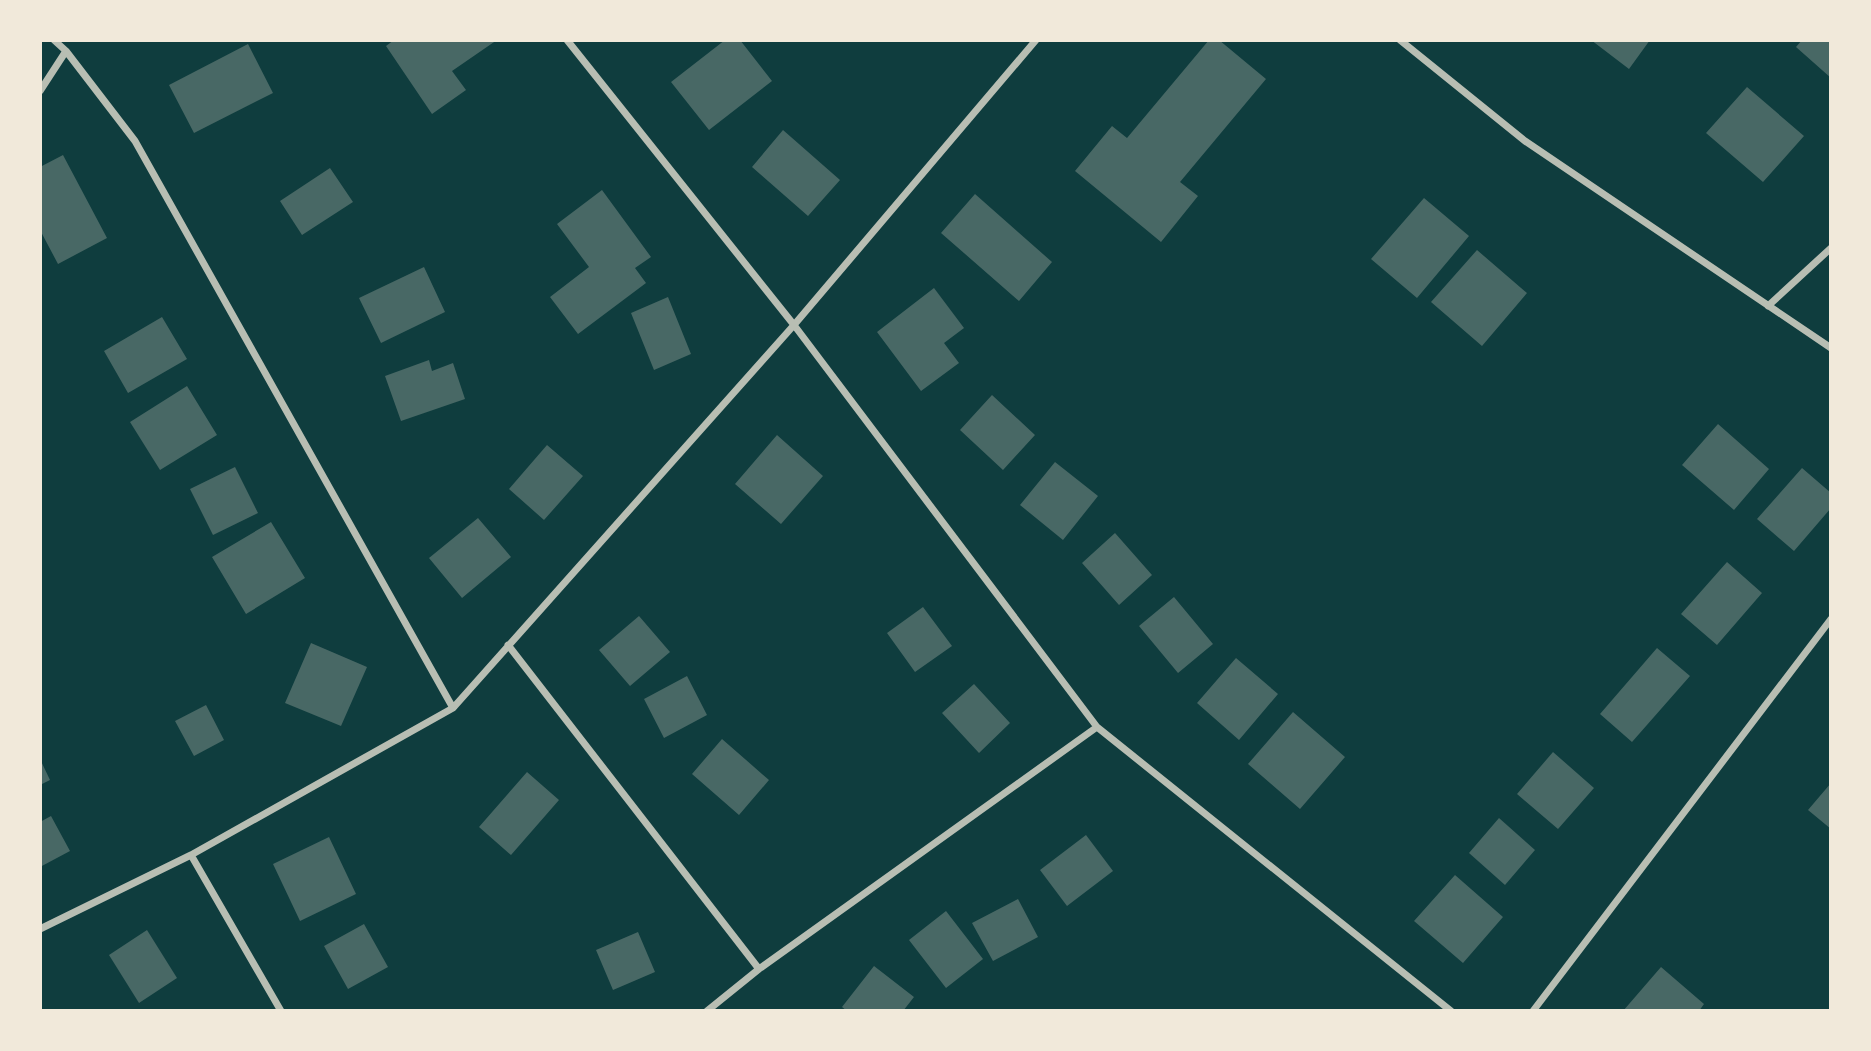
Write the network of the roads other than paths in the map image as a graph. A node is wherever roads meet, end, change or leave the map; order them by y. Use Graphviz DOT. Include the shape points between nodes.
graph roads {
  1 [pos="54,40"];
  2 [pos="567,40"];
  3 [pos="1036,40"];
  4 [pos="1400,40"];
  5 [pos="66,51"];
  6 [pos="40,91"];
  7 [pos="1831,248"];
  8 [pos="1768,306"];
  9 [pos="794,325"];
  10 [pos="1831,348"];
  11 [pos="1831,619"];
  12 [pos="508,646"];
  13 [pos="453,708"];
  14 [pos="1097,727"];
  15 [pos="191,855"];
  16 [pos="40,929"];
  17 [pos="759,969"];
  18 [pos="281,1011"];
  19 [pos="706,1011"];
  20 [pos="1451,1011"];
  21 [pos="1532,1011"];
  1 -- 5 [label="street"];
  2 -- 9 [label="street"];
  3 -- 9 [label="street"];
  4 -- 8 [label="street" via="1525,141"];
  5 -- 6 [label="street"];
  5 -- 13 [label="street" via="135,141"];
  7 -- 8 [label="street"];
  8 -- 10 [label="street"];
  9 -- 12 [label="street"];
  9 -- 14 [label="street"];
  11 -- 21 [label="street"];
  12 -- 13 [label="street"];
  12 -- 17 [label="street"];
  13 -- 15 [label="street"];
  14 -- 17 [label="street"];
  14 -- 20 [label="street"];
  15 -- 16 [label="street"];
  15 -- 18 [label="street"];
  17 -- 19 [label="street"];
}
